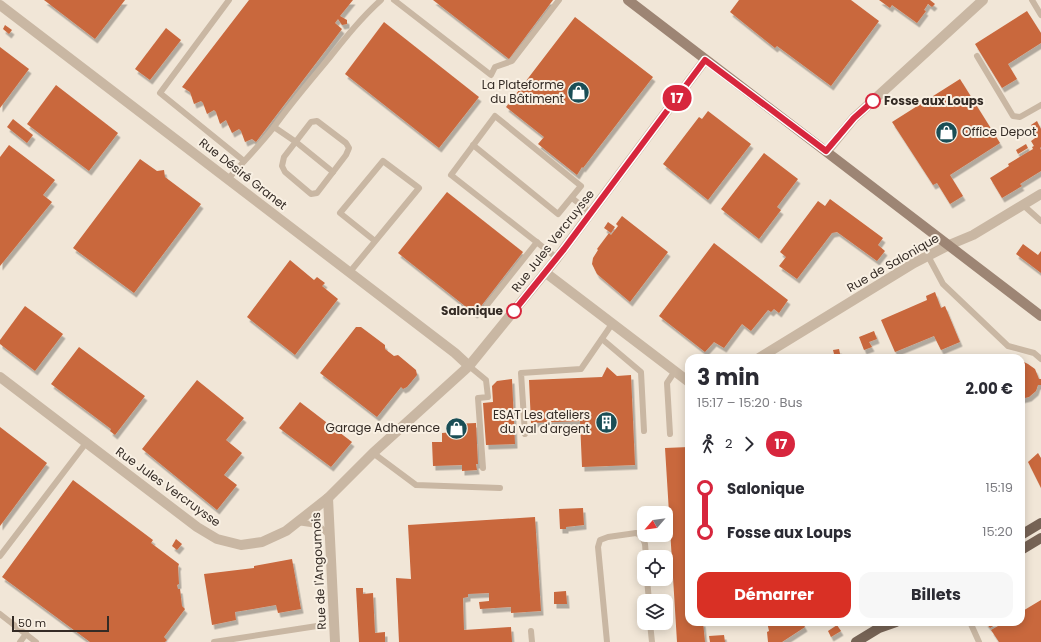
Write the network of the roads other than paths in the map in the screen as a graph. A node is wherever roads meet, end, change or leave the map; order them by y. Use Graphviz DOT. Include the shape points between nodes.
graph roads {
  1 [pos="230,0"];
  2 [pos="381,0"];
  3 [pos="394,0"];
  4 [pos="559,0"];
  5 [pos="628,0"];
  6 [pos="983,0"];
  7 [pos="1032,0"];
  8 [pos="0,5"];
  9 [pos="1041,15"];
  10 [pos="977,56"];
  11 [pos="705,60"];
  12 [pos="1041,105"];
  13 [pos="274,127"];
  14 [pos="296,142"];
  15 [pos="473,145"];
  16 [pos="826,151"];
  17 [pos="244,161"];
  18 [pos="333,172"];
  19 [pos="228,179"];
  20 [pos="1041,194"];
  21 [pos="572,198"];
  22 [pos="1023,204"];
  23 [pos="591,213"];
  24 [pos="1041,221"];
  25 [pos="375,241"];
  26 [pos="537,242"];
  27 [pos="949,245"];
  28 [pos="928,256"];
  29 [pos="557,258"];
  30 [pos="349,273"];
  31 [pos="546,273"];
  32 [pos="487,305"];
  33 [pos="1041,316"];
  34 [pos="612,324"];
  35 [pos="602,339"];
  36 [pos="766,354"];
  37 [pos="1041,359"];
  38 [pos="469,366"];
  39 [pos="675,371"];
  40 [pos="0,377"];
  41 [pos="685,379"];
  42 [pos="644,431"];
  43 [pos="525,434"];
  44 [pos="670,434"];
  45 [pos="86,443"];
  46 [pos="374,453"];
  47 [pos="483,468"];
  48 [pos="500,488"];
  49 [pos="328,498"];
  50 [pos="297,522"];
  51 [pos="1041,522"];
  52 [pos="1025,532"];
  53 [pos="330,536"];
  54 [pos="1041,538"];
  55 [pos="1025,548"];
  56 [pos="645,550"];
  57 [pos="0,556"];
  58 [pos="0,614"];
  59 [pos="317,626"];
  60 [pos="880,626"];
  61 [pos="972,626"];
  62 [pos="651,630"];
  63 [pos="531,631"];
  64 [pos="26,634"];
  65 [pos="247,639"];
  66 [pos="20,642"];
  67 [pos="36,642"];
  68 [pos="214,642"];
  69 [pos="335,642"];
  70 [pos="532,642"];
  71 [pos="607,642"];
  72 [pos="652,642"];
  73 [pos="856,642"];
  74 [pos="979,642"];
  1 -- 17 [label="lane" via="160,93"];
  2 -- 13 [label="lane" via="350,32"];
  3 -- 4 [label="lane" via="491,75 495,67 512,61"];
  5 -- 11 [label="main road"];
  6 -- 16 [label="street" via="854,118"];
  7 -- 9 [label="lane"];
  8 -- 19 [label="street, Rue Désiré Granet"];
  10 -- 12 [label="lane" via="1013,116 1020,117"];
  11 -- 16 [label="main road"];
  11 -- 23 [label="street, Rue Jules Vercruysse"];
  13 -- 14 [label="lane"];
  13 -- 17 [label="lane"];
  14 -- 18 [label="lane"];
  14 -- 18 [label="lane" via="312,122 318,121 346,143 346,155"];
  14 -- 18 [label="lane" via="284,158 282,166 285,172 311,194 317,193"];
  15 -- 21 [label="lane" via="558,214"];
  15 -- 21 [label="lane" via="495,116 581,186"];
  15 -- 26 [label="lane" via="450,176"];
  16 -- 27 [label="main road"];
  17 -- 19 [label="lane"];
  19 -- 30 [label="street, Rue Désiré Granet"];
  20 -- 22 [label="street, Rue de Salonique"];
  21 -- 23 [label="lane"];
  22 -- 24 [label="lane"];
  22 -- 27 [label="street, Rue de Salonique" via="973,235"];
  23 -- 29 [label="street, Rue Jules Vercruysse"];
  25 -- 25 [label="lane" via="340,213 383,161 419,188"];
  25 -- 30 [label="lane"];
  26 -- 29 [label="lane"];
  26 -- 32 [label="lane"];
  27 -- 28 [label="street, Rue de Salonique"];
  27 -- 33 [label="main road"];
  28 -- 36 [label="street, Rue de Salonique"];
  28 -- 37 [label="lane" via="943,284 1008,346 1034,353"];
  29 -- 31 [label="street, Rue Jules Vercruysse"];
  30 -- 38 [label="street, Rue Désiré Granet"];
  31 -- 34 [label="street"];
  31 -- 38 [label="street, Rue Jules Vercruysse"];
  34 -- 35 [label="lane"];
  34 -- 39 [label="street"];
  35 -- 42 [label="lane" via="641,372"];
  35 -- 43 [label="lane" via="580,369 521,373"];
  38 -- 46 [label="street, Rue Jules Vercruysse"];
  38 -- 47 [label="lane" via="486,380 488,397 478,398"];
  39 -- 41 [label="street"];
  39 -- 44 [label="lane" via="667,383"];
  40 -- 45 [label="street, Rue Jules Vercruysse"];
  45 -- 50 [label="street, Rue Jules Vercruysse" via="197,527 217,539 240,546 262,542 286,531"];
  45 -- 57 [label="lane"];
  46 -- 48 [label="lane" via="416,485"];
  46 -- 49 [label="street, Rue Jules Vercruysse"];
  49 -- 50 [label="street, Rue Jules Vercruysse"];
  49 -- 53 [label="street, Rue de l'Angoumois"];
  50 -- 53 [label="lane" via="318,525"];
  51 -- 52 [label="main road"];
  53 -- 69 [label="street, Rue de l'Angoumois"];
  54 -- 55 [label="main road"];
  56 -- 71 [label="lane" via="642,536 636,533 600,540 598,547"];
  58 -- 64 [label="lane"];
  59 -- 65 [label="lane"];
  60 -- 73 [label="main road"];
  61 -- 74 [label="lane"];
  62 -- 72 [label="lane"];
  63 -- 70 [label="lane"];
  64 -- 66 [label="lane"];
  64 -- 67 [label="lane"];
  65 -- 68 [label="lane"];
}
